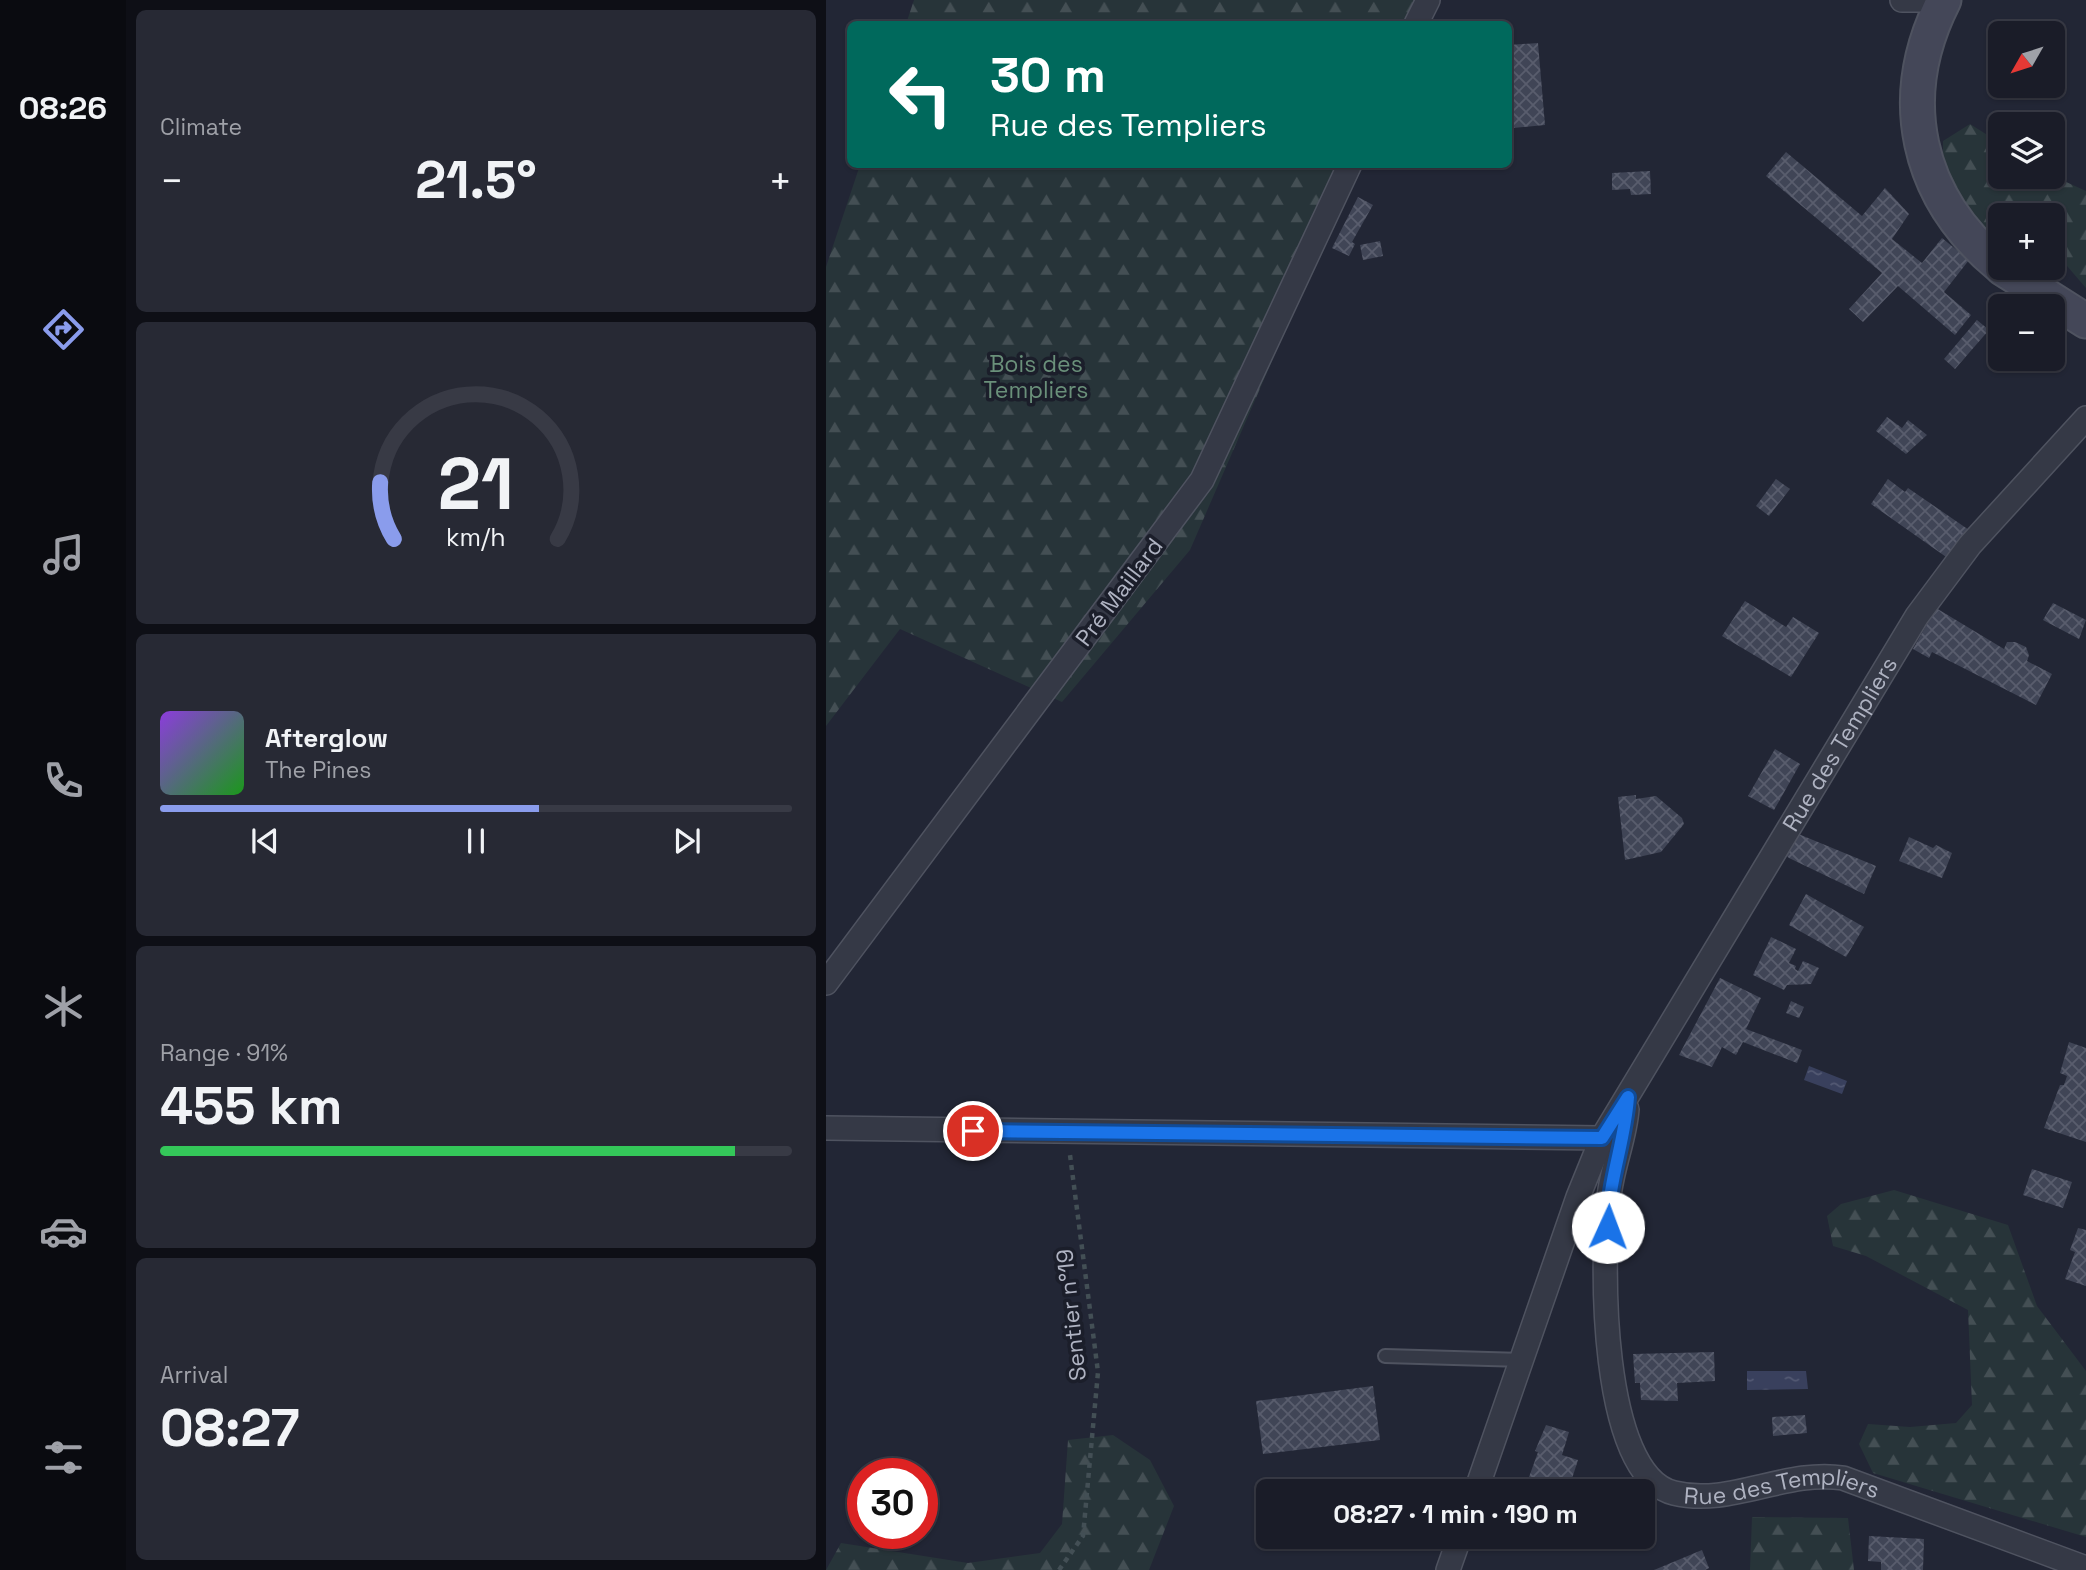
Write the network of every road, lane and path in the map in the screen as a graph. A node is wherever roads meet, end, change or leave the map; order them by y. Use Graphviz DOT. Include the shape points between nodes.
graph roads {
  1 [pos="1428,0"];
  2 [pos="1902,0"];
  3 [pos="1944,0"];
  4 [pos="1418,21"];
  5 [pos="1348,168"];
  6 [pos="1988,255"];
  7 [pos="2021,280"];
  8 [pos="2086,321"];
  9 [pos="2086,418"];
  10 [pos="826,983"];
  11 [pos="1628,1097"];
  12 [pos="826,1128"];
  13 [pos="1067,1133"];
  14 [pos="1602,1138"];
  15 [pos="1385,1356"];
  16 [pos="1523,1360"];
  17 [pos="1480,1479"];
  18 [pos="1455,1549"];
  19 [pos="2086,1568"];
  20 [pos="1059,1570"];
  21 [pos="1448,1570"];
  1 -- 4 [label="street"];
  2 -- 3 [label="street"];
  3 -- 6 [label="street" via="1922,59 1916,99 1920,137 1943,203"];
  5 -- 10 [label="street, Pré Maillard" via="1202,480"];
  7 -- 8 [label="street"];
  9 -- 11 [label="street, Rue des Templiers" via="1970,545 1917,616"];
  11 -- 14 [label="street, Rue des Templiers"];
  11 -- 19 [label="street, Rue des Templiers" via="1608,1201 1609,1340 1622,1426 1633,1456 1649,1477 1673,1493 1710,1496 1823,1475 1843,1478"];
  12 -- 13 [label="street"];
  13 -- 14 [label="street"];
  13 -- 20 [label="path, Sentier n°19" via="1098,1371 1083,1536"];
  14 -- 16 [label="street, Rue des Templiers"];
  15 -- 16 [label="lane"];
  16 -- 17 [label="street, Rue des Templiers"];
  18 -- 21 [label="street"];
}
